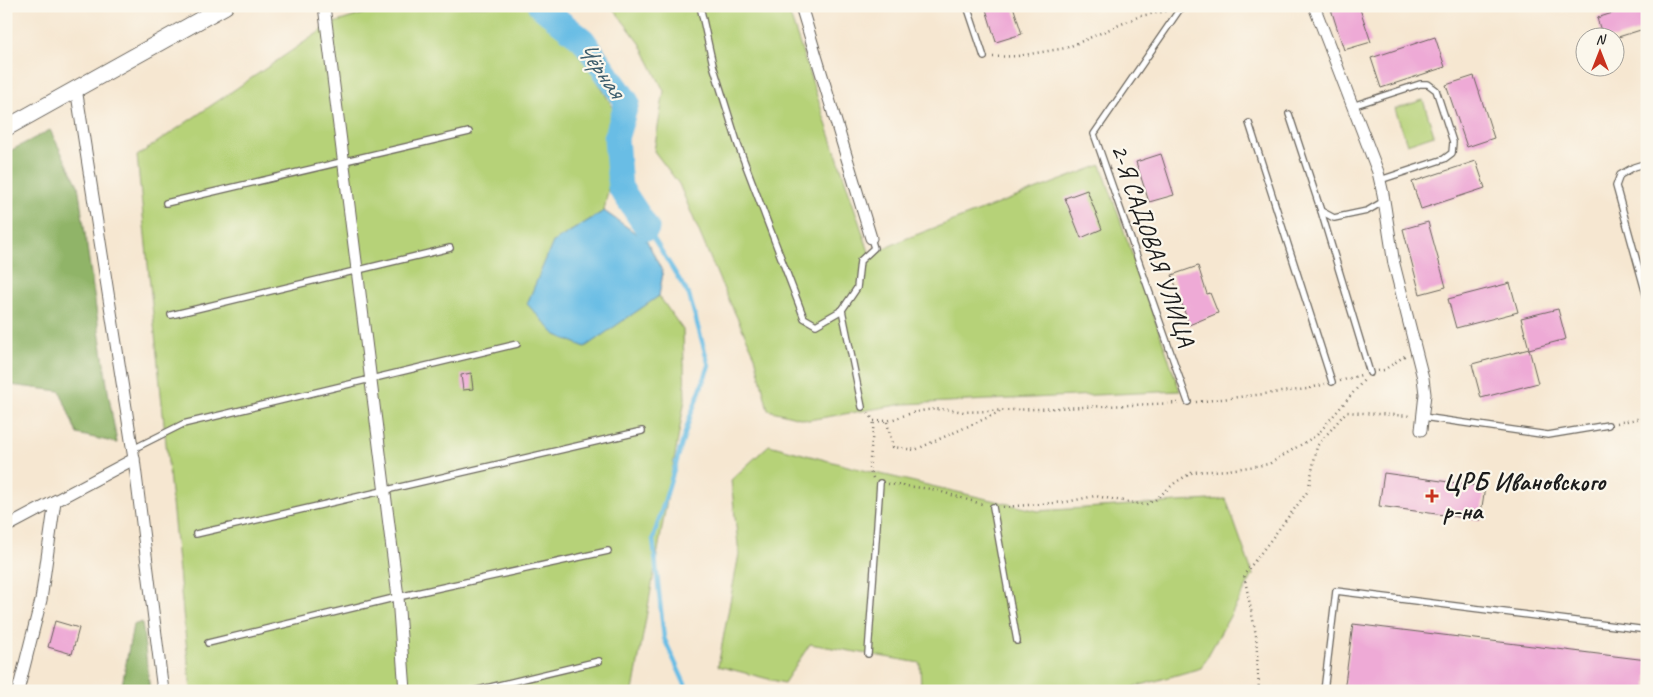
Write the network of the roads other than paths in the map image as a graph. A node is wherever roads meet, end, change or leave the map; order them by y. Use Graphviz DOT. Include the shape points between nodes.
graph roads {
  1 [pos="225,6"];
  2 [pos="324,6"];
  3 [pos="700,6"];
  4 [pos="801,6"];
  5 [pos="967,6"];
  6 [pos="1314,6"];
  7 [pos="1181,7"];
  8 [pos="984,58"];
  9 [pos="76,88"];
  10 [pos="1352,106"];
  11 [pos="1289,114"];
  12 [pos="1249,123"];
  13 [pos="6,128"];
  14 [pos="469,132"];
  15 [pos="344,162"];
  16 [pos="1647,163"];
  17 [pos="1380,180"];
  18 [pos="1384,201"];
  19 [pos="166,203"];
  20 [pos="1321,211"];
  21 [pos="871,238"];
  22 [pos="450,248"];
  23 [pos="357,270"];
  24 [pos="1647,298"];
  25 [pos="842,310"];
  26 [pos="171,316"];
  27 [pos="517,344"];
  28 [pos="1370,373"];
  29 [pos="370,379"];
  30 [pos="1332,382"];
  31 [pos="1188,402"];
  32 [pos="862,407"];
  33 [pos="1423,417"];
  34 [pos="1608,425"];
  35 [pos="1421,430"];
  36 [pos="642,431"];
  37 [pos="134,454"];
  38 [pos="880,483"];
  39 [pos="384,490"];
  40 [pos="55,501"];
  41 [pos="993,507"];
  42 [pos="6,527"];
  43 [pos="196,534"];
  44 [pos="608,551"];
  45 [pos="398,597"];
  46 [pos="1647,630"];
  47 [pos="1017,641"];
  48 [pos="208,644"];
  49 [pos="868,654"];
  50 [pos="599,661"];
  51 [pos="18,691"];
  52 [pos="163,691"];
  53 [pos="405,691"];
  54 [pos="474,691"];
  55 [pos="1324,691"];
  1 -- 9 [label="main road"];
  2 -- 15 [label="street"];
  3 -- 25 [label="lane" via="713,65 738,145 804,318 816,324"];
  4 -- 21 [label="street"];
  5 -- 8 [label="lane"];
  6 -- 10 [label="street"];
  7 -- 31 [label="lane, 2-Я САДОВАЯ УЛИЦА" via="1094,134"];
  9 -- 13 [label="main road"];
  9 -- 37 [label="street"];
  10 -- 17 [label="street"];
  10 -- 17 [label="lane" via="1420,84 1428,84 1436,90 1453,142 1452,153 1444,159"];
  11 -- 20 [label="lane"];
  12 -- 30 [label="lane"];
  14 -- 15 [label="lane"];
  15 -- 19 [label="lane"];
  15 -- 23 [label="street"];
  16 -- 24 [label="lane" via="1620,175 1616,186"];
  17 -- 18 [label="street"];
  18 -- 20 [label="lane" via="1367,212 1334,218"];
  18 -- 33 [label="street" via="1394,264 1423,378"];
  20 -- 28 [label="lane"];
  21 -- 25 [label="lane" via="874,248 860,261 857,288"];
  22 -- 23 [label="lane"];
  23 -- 26 [label="lane"];
  23 -- 29 [label="street"];
  25 -- 32 [label="lane"];
  27 -- 29 [label="lane"];
  29 -- 37 [label="lane" via="182,424"];
  29 -- 39 [label="street"];
  33 -- 34 [label="lane" via="1548,435"];
  33 -- 35 [label="street"];
  36 -- 39 [label="lane"];
  37 -- 40 [label="street"];
  37 -- 52 [label="street"];
  38 -- 49 [label="lane"];
  39 -- 43 [label="lane"];
  39 -- 45 [label="street"];
  40 -- 42 [label="street"];
  40 -- 51 [label="street" via="41,600"];
  41 -- 47 [label="lane"];
  44 -- 45 [label="lane"];
  45 -- 48 [label="lane"];
  45 -- 53 [label="street"];
  46 -- 55 [label="lane" via="1336,591"];
  50 -- 54 [label="lane"];
}
